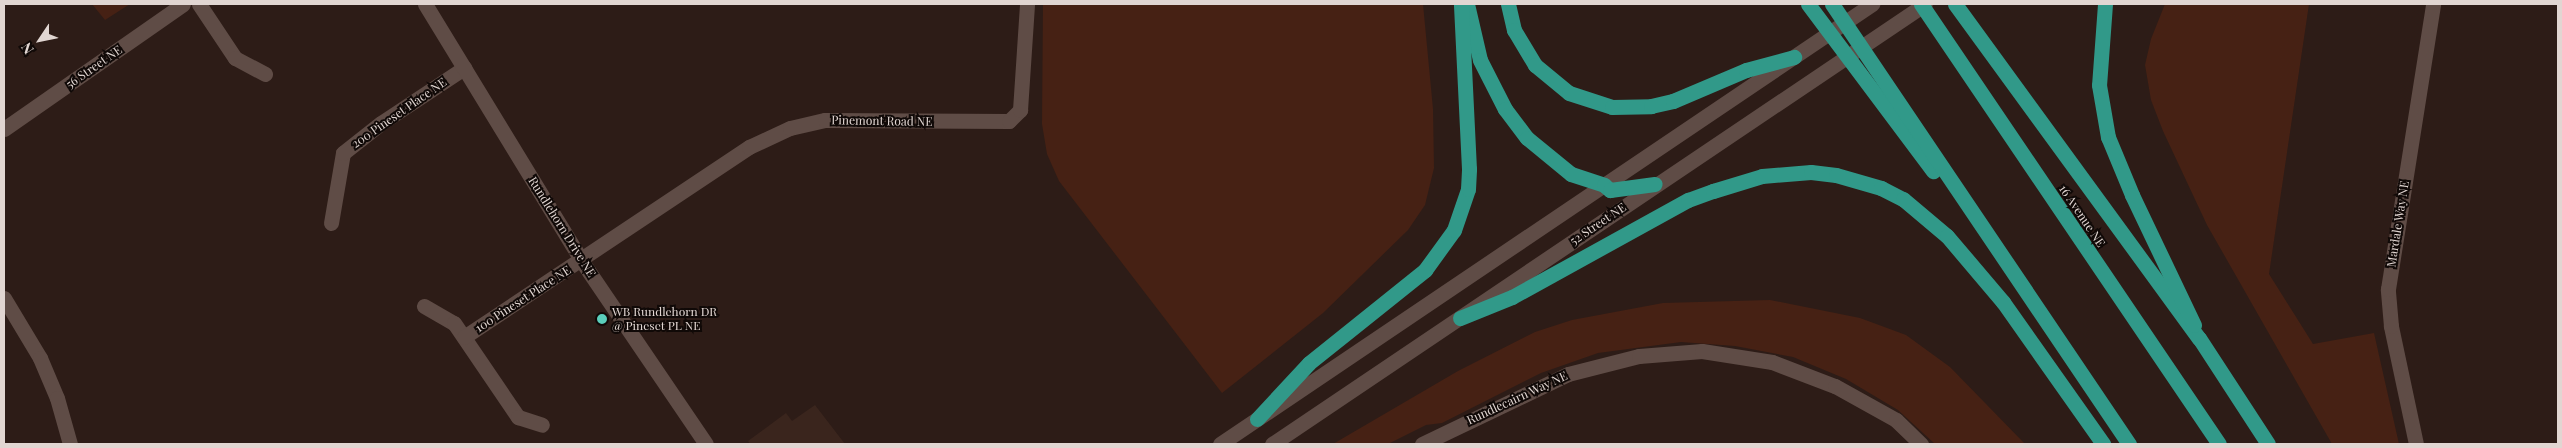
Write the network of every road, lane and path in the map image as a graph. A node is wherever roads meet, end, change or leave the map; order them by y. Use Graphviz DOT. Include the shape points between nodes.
graph roads {
  1 [pos="199,4"];
  2 [pos="425,4"];
  3 [pos="1027,4"];
  4 [pos="1461,4"];
  5 [pos="1467,4"];
  6 [pos="1508,4"];
  7 [pos="1808,4"];
  8 [pos="1832,4"];
  9 [pos="1872,4"];
  10 [pos="1921,4"];
  11 [pos="1925,4"];
  12 [pos="1955,4"];
  13 [pos="2105,4"];
  14 [pos="2433,4"];
  15 [pos="177,5"];
  16 [pos="1794,58"];
  17 [pos="464,68"];
  18 [pos="265,74"];
  19 [pos="4,129"];
  20 [pos="1655,184"];
  21 [pos="1604,185"];
  22 [pos="331,222"];
  23 [pos="581,260"];
  24 [pos="4,298"];
  25 [pos="424,306"];
  26 [pos="1460,318"];
  27 [pos="2048,325"];
  28 [pos="464,337"];
  29 [pos="2199,338"];
  30 [pos="1257,419"];
  31 [pos="542,425"];
  32 [pos="70,444"];
  33 [pos="706,444"];
  34 [pos="1220,444"];
  35 [pos="1272,444"];
  36 [pos="1422,444"];
  37 [pos="1921,444"];
  38 [pos="2103,444"];
  39 [pos="2129,444"];
  40 [pos="2220,444"];
  41 [pos="2268,444"];
  42 [pos="2416,444"];
  1 -- 18 [label="street" via="235,58"];
  2 -- 17 [label="street, Rundlehorn Drive NE"];
  3 -- 23 [label="street, Pinemont Road NE" via="1020,110 1009,122 825,120 790,128 749,147"];
  4 -- 30 [label="highway" via="1469,169 1468,189 1454,230 1425,270 1309,364"];
  5 -- 21 [label="highway" via="1480,60 1515,124 1557,165 1571,174"];
  6 -- 16 [label="highway" via="1514,30 1535,65 1569,93 1612,107 1651,106 1673,101 1746,70"];
  7 -- 27 [label="highway"];
  8 -- 27 [label="highway"];
  9 -- 16 [label="street"];
  10 -- 40 [label="highway, 16 Avenue NE"];
  11 -- 20 [label="street, 52 Street NE"];
  12 -- 29 [label="highway"];
  13 -- 29 [label="highway" via="2099,85 2108,137"];
  14 -- 42 [label="street, Mardale Way NE" via="2388,289 2391,326"];
  15 -- 19 [label="street, 56 Street NE"];
  16 -- 21 [label="street"];
  17 -- 22 [label="street, 200 Pineset Place NE" via="380,123 343,153"];
  17 -- 23 [label="street, Rundlehorn Drive NE"];
  20 -- 21 [label="highway" via="1628,190 1610,190"];
  20 -- 26 [label="street, 52 Street NE"];
  21 -- 30 [label="street"];
  23 -- 28 [label="street, 100 Pineset Place NE"];
  23 -- 33 [label="street, Rundlehorn Drive NE"];
  24 -- 32 [label="street" via="40,358 57,398"];
  25 -- 28 [label="street, 100 Pineset Place NE" via="454,323"];
  26 -- 35 [label="street, 52 Street NE"];
  26 -- 38 [label="highway" via="1512,297 1688,200 1713,190 1762,176 1812,172 1836,175 1881,188 1903,199 1947,236 2003,302"];
  27 -- 39 [label="highway"];
  28 -- 31 [label="street, 100 Pineset Place NE" via="518,417"];
  29 -- 41 [label="highway"];
  30 -- 34 [label="street"];
  36 -- 37 [label="street, Rundlecairn Way NE" via="1568,374 1639,356 1702,351 1772,362 1835,386 1896,420"];
}
